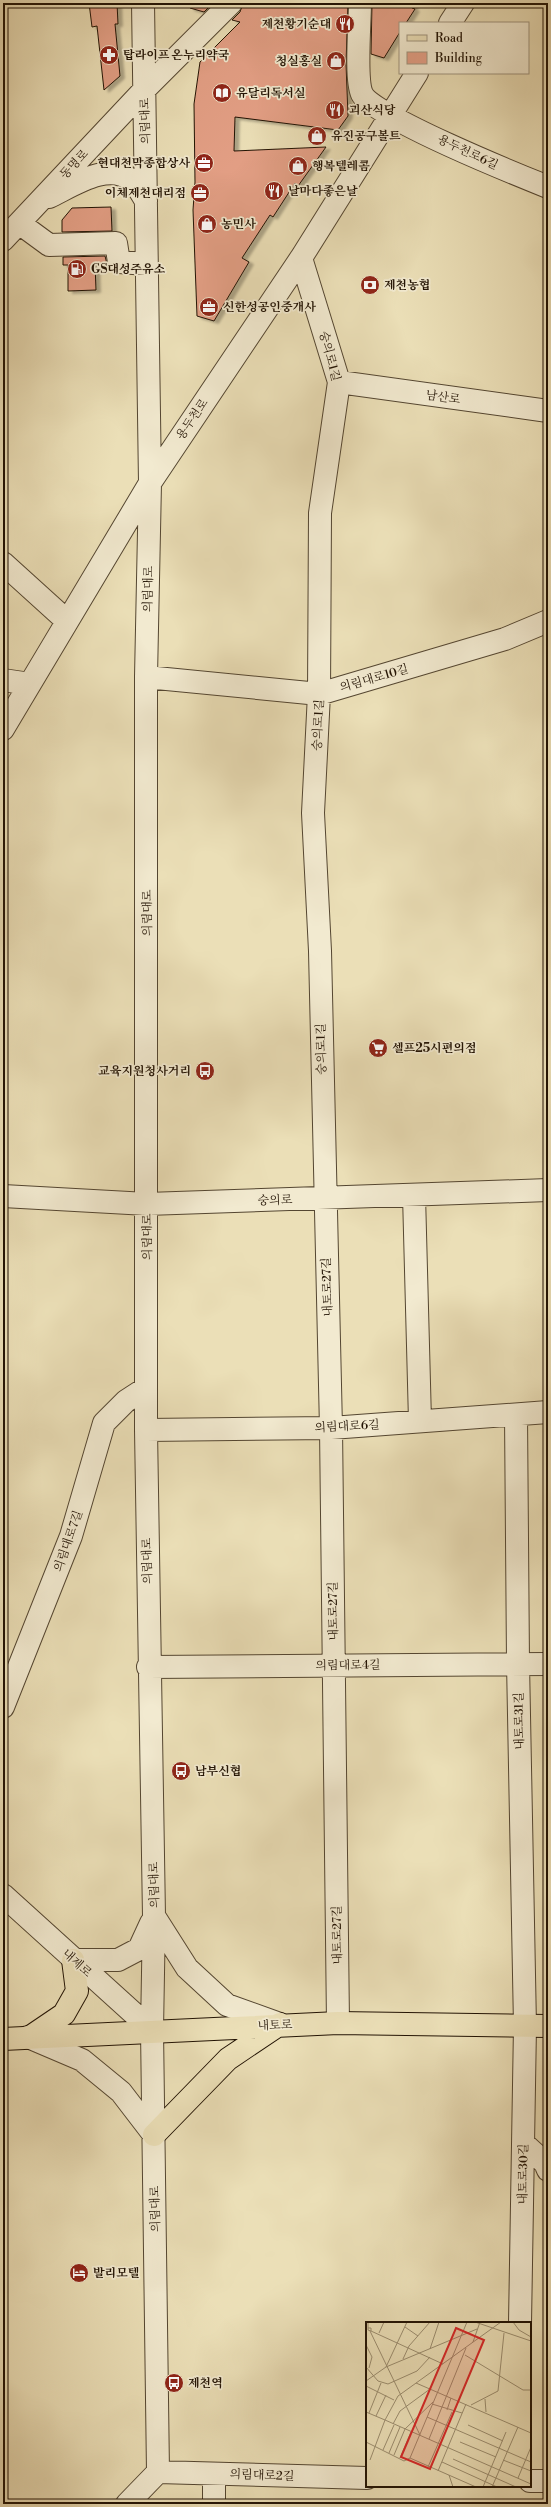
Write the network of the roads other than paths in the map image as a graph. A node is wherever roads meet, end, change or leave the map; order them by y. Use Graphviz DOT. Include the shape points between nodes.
graph roads {
  1 [pos="143,3"];
  2 [pos="231,3"];
  3 [pos="360,3"];
  4 [pos="463,3"];
  5 [pos="451,22"];
  6 [pos="416,74"];
  7 [pos="145,89"];
  8 [pos="390,115"];
  9 [pos="548,187"];
  10 [pos="146,201"];
  11 [pos="38,202"];
  12 [pos="18,223"];
  13 [pos="3,240"];
  14 [pos="301,258"];
  15 [pos="147,264"];
  16 [pos="339,382"];
  17 [pos="548,411"];
  18 [pos="150,483"];
  19 [pos="3,563"];
  20 [pos="67,621"];
  21 [pos="548,621"];
  22 [pos="146,677"];
  23 [pos="3,680"];
  24 [pos="30,684"];
  25 [pos="320,694"];
  26 [pos="3,729"];
  27 [pos="548,1190"];
  28 [pos="414,1195"];
  29 [pos="3,1196"];
  30 [pos="325,1199"];
  31 [pos="147,1204"];
  32 [pos="146,1388"];
  33 [pos="548,1412"];
  34 [pos="516,1415"];
  35 [pos="420,1421"];
  36 [pos="331,1428"];
  37 [pos="146,1430"];
  38 [pos="518,1663"];
  39 [pos="548,1664"];
  40 [pos="334,1665"];
  41 [pos="148,1667"];
  42 [pos="3,1707"];
  43 [pos="3,1895"];
  44 [pos="154,1916"];
  45 [pos="73,1960"];
  46 [pos="338,2023"];
  47 [pos="280,2024"];
  48 [pos="525,2026"];
  49 [pos="548,2026"];
  50 [pos="152,2030"];
  51 [pos="28,2038"];
  52 [pos="3,2039"];
  53 [pos="154,2136"];
  54 [pos="523,2143"];
  55 [pos="548,2170"];
  56 [pos="520,2322"];
  57 [pos="158,2472"];
  58 [pos="214,2474"];
  59 [pos="366,2478"];
  60 [pos="531,2481"];
  61 [pos="548,2481"];
  62 [pos="127,2504"];
  63 [pos="214,2504"];
  1 -- 7 [label="street, 의림대로"];
  2 -- 7 [label="street, 동명로"];
  3 -- 8 [label="street" via="359,86 367,101"];
  4 -- 5 [label="street"];
  6 -- 8 [label="street, 용두천로"];
  7 -- 10 [label="street, 의림대로"];
  7 -- 11 [label="street, 동명로"];
  8 -- 9 [label="street, 용두천로6길" via="486,162"];
  8 -- 14 [label="street, 용두천로"];
  10 -- 11 [label="street" via="134,182 112,173 80,182"];
  10 -- 15 [label="street, 의림대로"];
  11 -- 12 [label="street, 동명로"];
  12 -- 13 [label="street, 동명로"];
  12 -- 15 [label="street" via="49,245 116,243 119,262"];
  14 -- 16 [label="street, 숭의로1길"];
  14 -- 18 [label="street, 용두천로"];
  15 -- 18 [label="street, 의림대로"];
  16 -- 17 [label="street, 남산로"];
  16 -- 25 [label="street, 숭의로1길" via="320,513"];
  18 -- 20 [label="street, 용두천로"];
  18 -- 22 [label="street, 의림대로"];
  19 -- 20 [label="street"];
  20 -- 24 [label="street, 용두천로"];
  21 -- 25 [label="street, 의림대로10길" via="504,639"];
  22 -- 25 [label="street, 의림대로10길"];
  22 -- 31 [label="street, 의림대로"];
  23 -- 24 [label="street"];
  24 -- 26 [label="street, 용두천로"];
  25 -- 30 [label="street, 숭의로1길" via="312,813 320,951"];
  27 -- 28 [label="street, 숭의로"];
  28 -- 30 [label="street, 숭의로"];
  28 -- 35 [label="street"];
  29 -- 31 [label="street, 숭의로"];
  30 -- 31 [label="street, 숭의로"];
  30 -- 36 [label="street, 내토로27길"];
  31 -- 32 [label="street, 의림대로"];
  32 -- 37 [label="street, 의림대로"];
  32 -- 42 [label="street, 의림대로7길" via="126,1402 104,1423 71,1536"];
  33 -- 34 [label="street, 의림대로6길"];
  34 -- 35 [label="street, 의림대로6길"];
  34 -- 38 [label="street, 내토로31길"];
  35 -- 36 [label="street, 의림대로6길"];
  36 -- 37 [label="street, 의림대로6길"];
  36 -- 40 [label="street, 내토로27길"];
  37 -- 41 [label="street, 의림대로"];
  38 -- 39 [label="street, 의림대로4길"];
  38 -- 40 [label="street, 의림대로4길"];
  38 -- 48 [label="street, 내토로31길"];
  40 -- 41 [label="street, 의림대로4길"];
  40 -- 46 [label="street, 내토로27길"];
  41 -- 44 [label="street, 의림대로"];
  43 -- 45 [label="street, 내제로"];
  44 -- 45 [label="street" via="139,1949 118,1960"];
  44 -- 47 [label="street" via="187,1968 227,2005"];
  44 -- 50 [label="street, 의림대로"];
  45 -- 50 [label="street, 내제로"];
  45 -- 51 [label="main road" via="77,1991 64,2014"];
  46 -- 47 [label="main road, 내토로"];
  46 -- 48 [label="main road, 내토로"];
  47 -- 50 [label="main road, 내토로"];
  47 -- 53 [label="main road" via="228,2059"];
  48 -- 49 [label="main road, 내토로"];
  48 -- 54 [label="street, 내토로30길"];
  50 -- 51 [label="main road, 내토로"];
  50 -- 53 [label="street, 의림대로"];
  51 -- 52 [label="main road, 내토로"];
  51 -- 53 [label="street" via="82,2060 122,2092"];
  53 -- 57 [label="street, 의림대로"];
  54 -- 55 [label="street"];
  54 -- 56 [label="street, 내토로30길"];
  57 -- 58 [label="street, 의림대로2길"];
  57 -- 62 [label="street"];
  58 -- 59 [label="street, 의림대로2길"];
  58 -- 63 [label="street"];
  60 -- 61 [label="street"];
}
